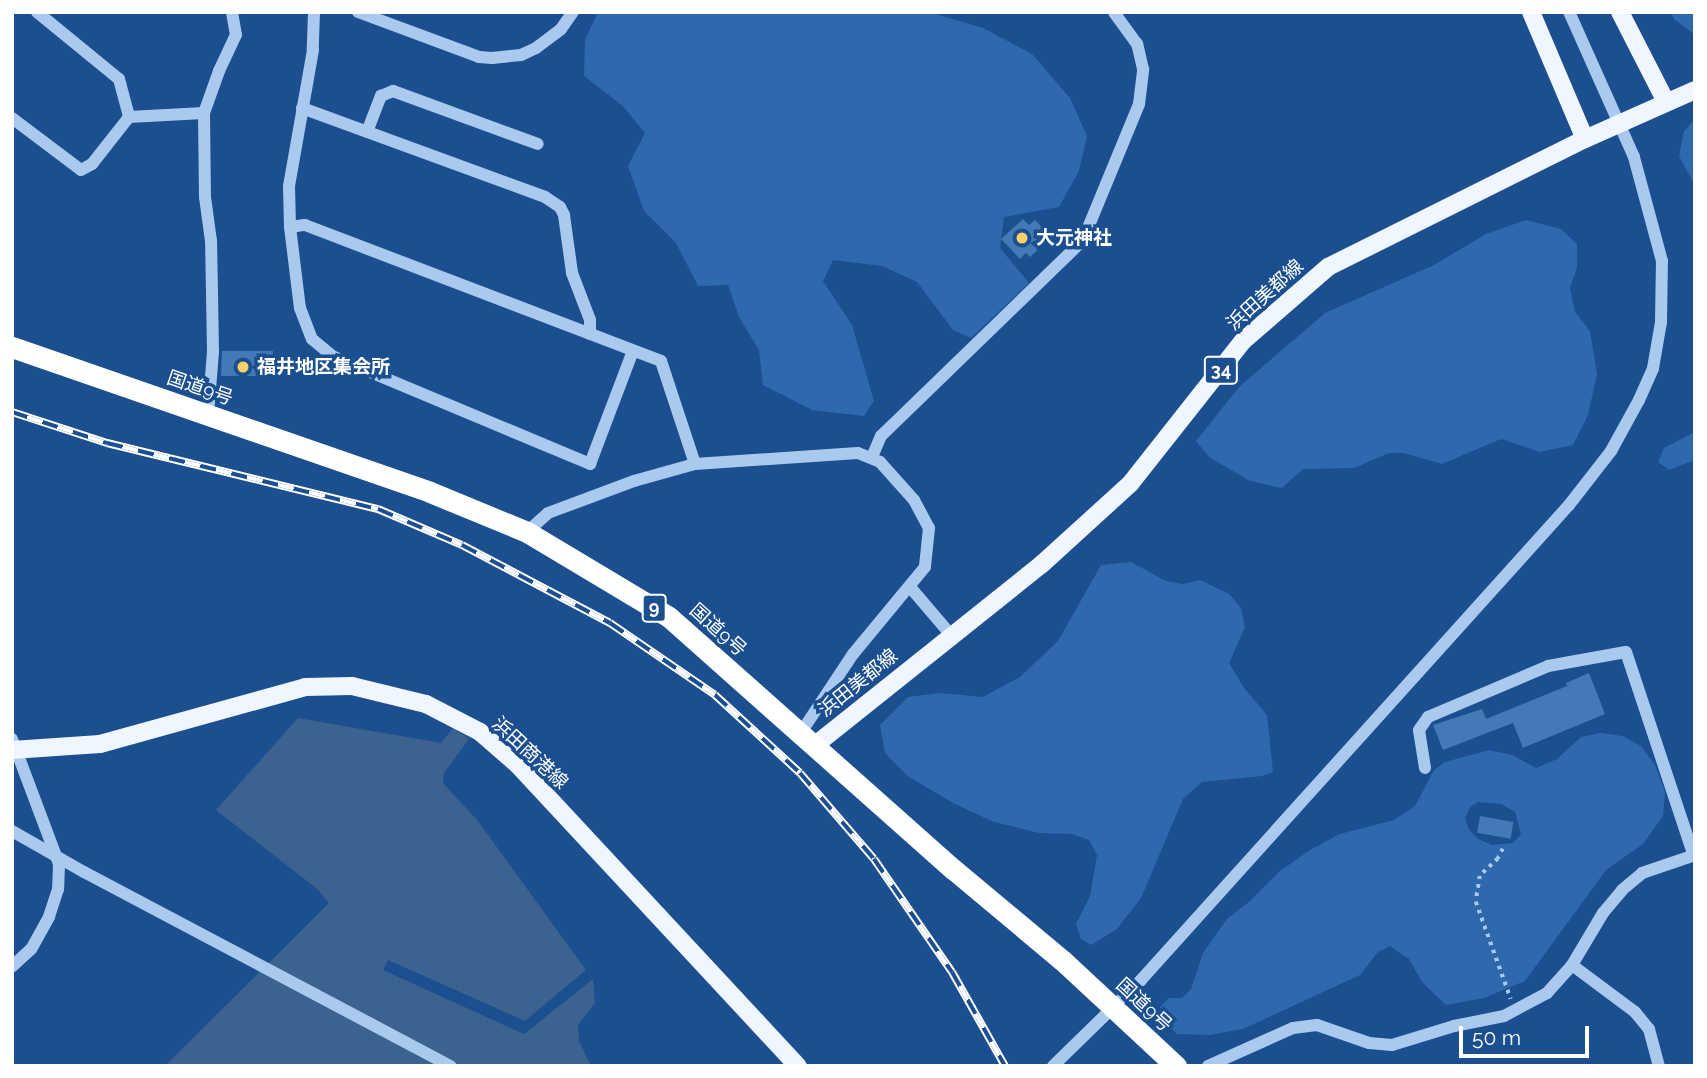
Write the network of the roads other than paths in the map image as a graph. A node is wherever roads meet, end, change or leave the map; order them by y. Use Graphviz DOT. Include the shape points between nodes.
graph roads {
  1 [pos="37,12"];
  2 [pos="232,12"];
  3 [pos="314,12"];
  4 [pos="358,12"];
  5 [pos="573,12"];
  6 [pos="1114,12"];
  7 [pos="1531,12"];
  8 [pos="1569,12"];
  9 [pos="1620,12"];
  10 [pos="1695,90"];
  11 [pos="1666,102"];
  12 [pos="303,108"];
  13 [pos="204,113"];
  14 [pos="129,117"];
  15 [pos="12,118"];
  16 [pos="367,132"];
  17 [pos="1585,139"];
  18 [pos="538,144"];
  19 [pos="290,227"];
  20 [pos="590,334"];
  21 [pos="12,347"];
  22 [pos="633,351"];
  23 [pos="208,415"];
  24 [pos="872,457"];
  25 [pos="695,464"];
  26 [pos="527,532"];
  27 [pos="910,587"];
  28 [pos="951,635"];
  29 [pos="807,740"];
  30 [pos="14,747"];
  31 [pos="1425,768"];
  32 [pos="12,831"];
  33 [pos="1694,855"];
  34 [pos="1572,965"];
  35 [pos="12,967"];
  36 [pos="451,1066"];
  37 [pos="798,1066"];
  38 [pos="1053,1066"];
  39 [pos="1176,1066"];
  40 [pos="1208,1066"];
  41 [pos="1659,1066"];
  1 -- 14 [label="street" via="119,79"];
  2 -- 13 [label="street" via="236,36"];
  3 -- 12 [label="street"];
  4 -- 5 [label="street" via="492,58 521,55 536,48 561,29"];
  6 -- 24 [label="street" via="1136,44 1143,69 1139,104 1083,240 881,436"];
  7 -- 17 [label="main road"];
  8 -- 38 [label="street" via="1634,158 1661,261 1661,322 1653,368 1639,400 1611,450 1569,505 1141,980"];
  9 -- 11 [label="main road"];
  10 -- 11 [label="main road, 浜田美都線 / 34"];
  11 -- 17 [label="main road, 浜田美都線 / 34"];
  12 -- 16 [label="street"];
  12 -- 19 [label="street" via="289,186"];
  13 -- 14 [label="street"];
  13 -- 23 [label="street" via="205,197 211,241"];
  14 -- 15 [label="street" via="92,164 81,170"];
  16 -- 18 [label="street" via="381,96 393,91"];
  16 -- 20 [label="street" via="545,197 560,207"];
  17 -- 28 [label="main road, 浜田美都線 / 34" via="1328,267 1243,341 1130,484 1042,564"];
  19 -- 20 [label="street" via="305,225"];
  19 -- 22 [label="street" via="300,308 312,340 332,356 590,464"];
  20 -- 22 [label="street"];
  21 -- 23 [label="highway, 国道9号 / 9"];
  22 -- 25 [label="street" via="661,361"];
  23 -- 26 [label="highway, 国道9号 / 9" via="430,492"];
  24 -- 25 [label="street" via="858,453"];
  24 -- 27 [label="street" via="896,476 929,528 925,567"];
  25 -- 26 [label="street" via="548,513"];
  26 -- 29 [label="highway, 国道9号 / 9" via="669,617"];
  27 -- 28 [label="street"];
  27 -- 29 [label="street" via="853,654"];
  28 -- 29 [label="main road, 浜田美都線 / 34"];
  29 -- 39 [label="highway, 国道9号 / 9" via="1062,960"];
  30 -- 35 [label="street" via="59,864 58,889 49,917 31,949"];
  30 -- 37 [label="main road, 浜田商港線" via="100,744 305,687 352,686 426,704 480,732 518,765"];
  31 -- 33 [label="street" via="1419,730 1428,717 1548,666 1626,652"];
  32 -- 36 [label="street"];
  33 -- 34 [label="street" via="1642,873 1622,890 1603,912"];
  34 -- 40 [label="street" via="1547,993 1514,1011 1392,1045 1368,1043 1317,1025 1293,1028"];
  34 -- 41 [label="street" via="1635,1012 1649,1029"];
}
